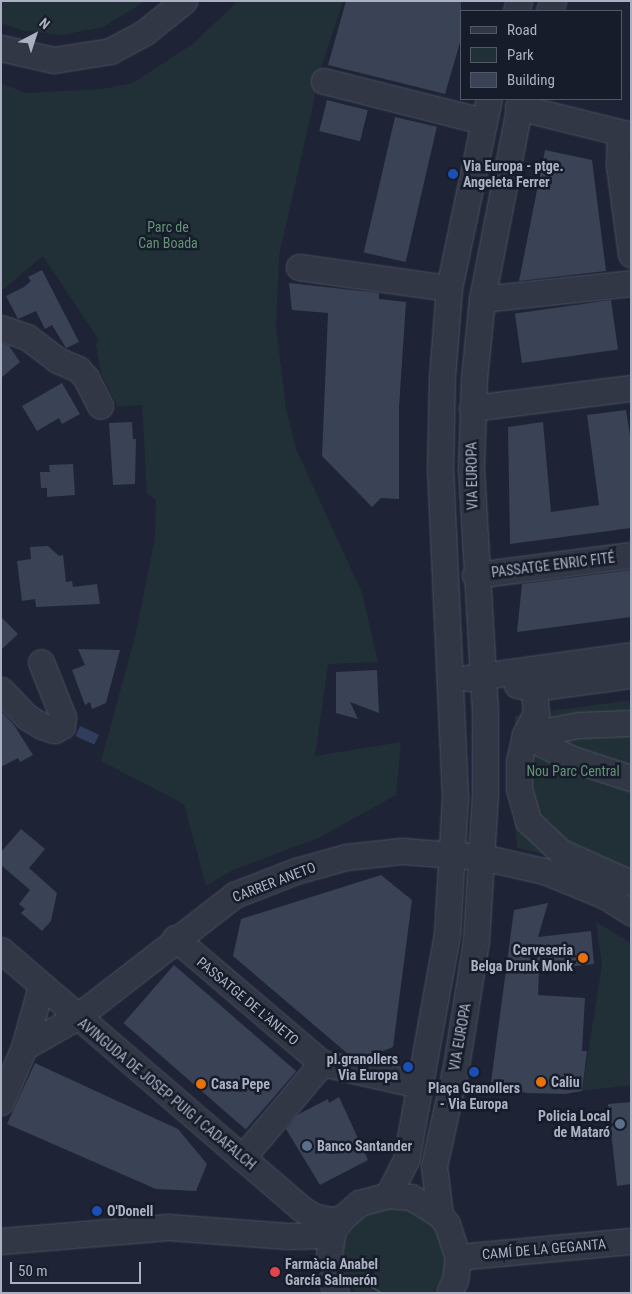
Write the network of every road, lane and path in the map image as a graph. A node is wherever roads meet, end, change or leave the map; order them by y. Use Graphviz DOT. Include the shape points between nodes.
graph roads {
  1 [pos="184,1"];
  2 [pos="1,48"];
  3 [pos="324,80"];
  4 [pos="520,103"];
  5 [pos="486,110"];
  6 [pos="626,134"];
  7 [pos="631,254"];
  8 [pos="298,267"];
  9 [pos="631,283"];
  10 [pos="449,288"];
  11 [pos="482,300"];
  12 [pos="1,328"];
  13 [pos="631,388"];
  14 [pos="100,406"];
  15 [pos="472,408"];
  16 [pos="631,555"];
  17 [pos="475,575"];
  18 [pos="631,655"];
  19 [pos="41,662"];
  20 [pos="631,675"];
  21 [pos="483,677"];
  22 [pos="532,678"];
  23 [pos="450,679"];
  24 [pos="1,690"];
  25 [pos="631,722"];
  26 [pos="531,724"];
  27 [pos="631,778"];
  28 [pos="450,855"];
  29 [pos="482,857"];
  30 [pos="631,882"];
  31 [pos="631,912"];
  32 [pos="175,938"];
  33 [pos="1,950"];
  34 [pos="41,986"];
  35 [pos="77,1017"];
  36 [pos="24,1047"];
  37 [pos="322,1063"];
  38 [pos="420,1085"];
  39 [pos="3,1092"];
  40 [pos="242,1158"];
  41 [pos="388,1195"];
  42 [pos="440,1215"];
  43 [pos="336,1226"];
  44 [pos="1,1241"];
  45 [pos="631,1241"];
  46 [pos="458,1256"];
  47 [pos="336,1293"];
  48 [pos="449,1293"];
  1 -- 2 [label="street" via="145,32 110,51 54,60"];
  3 -- 5 [label="street"];
  4 -- 6 [label="street"];
  4 -- 11 [label="street, VIA EUROPA"];
  5 -- 10 [label="street"];
  6 -- 7 [label="street" via="619,165"];
  8 -- 10 [label="street"];
  9 -- 11 [label="street"];
  10 -- 23 [label="street" via="442,378 440,472"];
  11 -- 15 [label="street, VIA EUROPA"];
  12 -- 14 [label="street" via="27,337 57,360 78,369"];
  13 -- 15 [label="street"];
  15 -- 17 [label="street, VIA EUROPA"];
  16 -- 17 [label="street, PASSATGE ENRIC FITÉ"];
  17 -- 21 [label="street, VIA EUROPA"];
  18 -- 22 [label="street"];
  19 -- 24 [label="street" via="63,717 62,726 54,730 42,726 27,717"];
  20 -- 22 [label="street"];
  21 -- 22 [label="street"];
  21 -- 23 [label="street"];
  21 -- 29 [label="street, VIA EUROPA"];
  22 -- 26 [label="street"];
  23 -- 28 [label="street" via="454,797"];
  25 -- 26 [label="street"];
  26 -- 27 [label="street" via="572,759"];
  26 -- 30 [label="street" via="519,761 519,789 528,821 561,852"];
  28 -- 29 [label="street"];
  28 -- 32 [label="street, CARRER ANETO" via="402,851 346,858 296,871 234,896"];
  28 -- 38 [label="street" via="447,936"];
  29 -- 31 [label="street" via="544,871 605,896"];
  29 -- 42 [label="street, VIA EUROPA" via="476,941 456,1066 434,1166"];
  32 -- 35 [label="street, CARRER ANETO"];
  32 -- 37 [label="street, PASSATGE DE L'ANETO"];
  33 -- 34 [label="street, AVINGUDA DE JOSEP PUIG I CADAFALCH"];
  34 -- 35 [label="street, AVINGUDA DE JOSEP PUIG I CADAFALCH"];
  34 -- 36 [label="street"];
  35 -- 36 [label="street, CARRER ANETO"];
  35 -- 40 [label="street, AVINGUDA DE JOSEP PUIG I CADAFALCH"];
  36 -- 39 [label="street"];
  37 -- 38 [label="street, PASSATGE DE L'ANETO"];
  37 -- 40 [label="street"];
  38 -- 41 [label="street" via="406,1160"];
  40 -- 43 [label="street, AVINGUDA DE JOSEP PUIG I CADAFALCH" via="314,1216 330,1220"];
  41 -- 42 [label="street" via="411,1197"];
  41 -- 43 [label="street" via="362,1201"];
  42 -- 46 [label="street" via="455,1239"];
  43 -- 44 [label="street" via="288,1236 168,1228"];
  43 -- 47 [label="street" via="327,1267"];
  45 -- 46 [label="street, CAMÍ DE LA GEGANTA"];
  46 -- 48 [label="street" via="455,1280"];
}
